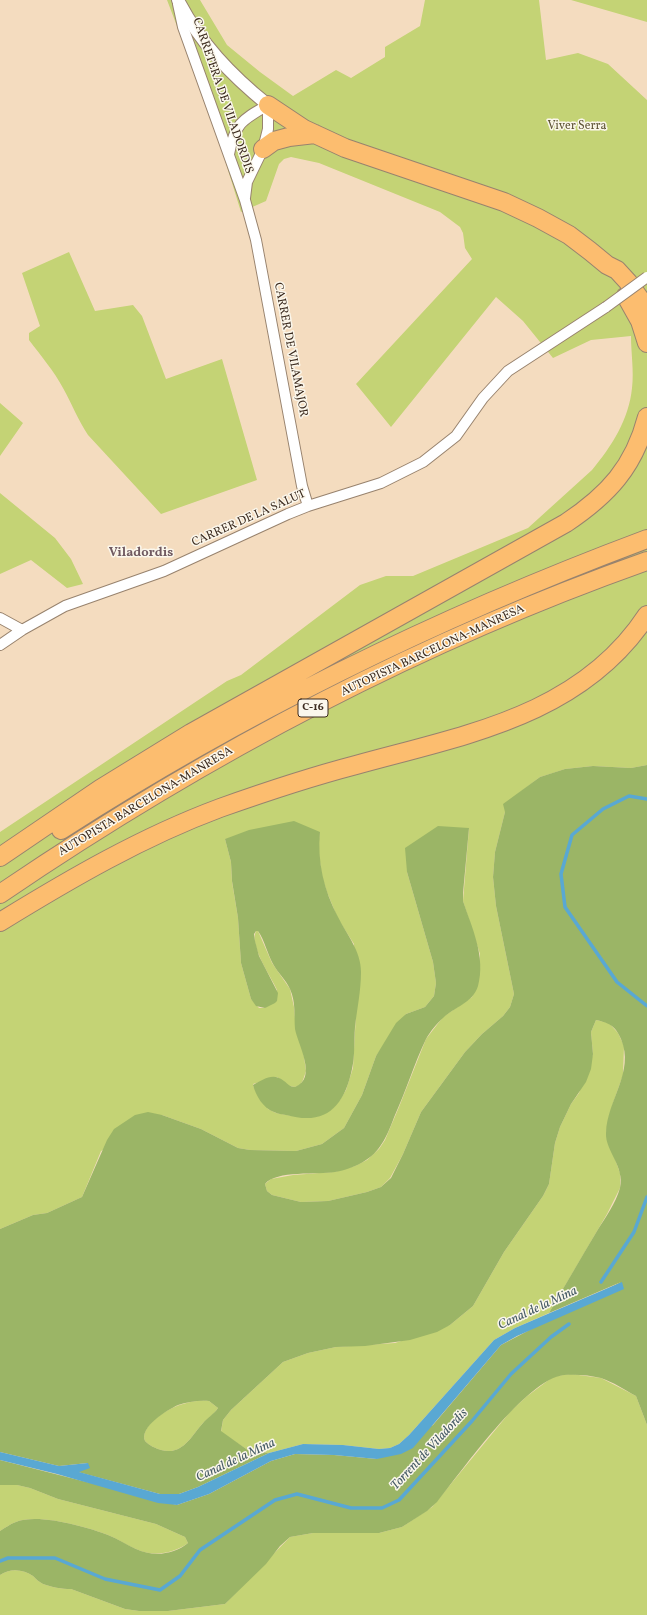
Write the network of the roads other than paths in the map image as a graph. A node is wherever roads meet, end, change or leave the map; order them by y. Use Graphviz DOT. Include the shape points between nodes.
graph roads {
  1 [pos="178,0"];
  2 [pos="268,105"];
  3 [pos="316,134"];
  4 [pos="264,149"];
  5 [pos="229,155"];
  6 [pos="245,200"];
  7 [pos="607,265"];
  8 [pos="647,277"];
  9 [pos="647,309"];
  10 [pos="647,343"];
  11 [pos="647,417"];
  12 [pos="308,506"];
  13 [pos="647,539"];
  14 [pos="647,561"];
  15 [pos="647,615"];
  16 [pos="0,618"];
  17 [pos="22,630"];
  18 [pos="0,645"];
  19 [pos="0,857"];
  20 [pos="0,870"];
  21 [pos="0,894"];
  22 [pos="0,922"];
  1 -- 2 [label="street" via="208,47 243,85"];
  1 -- 5 [label="street, CARRETERA DE VILADORDIS" via="183,28"];
  2 -- 3 [label="highway"];
  2 -- 4 [label="street" via="268,129"];
  2 -- 5 [label="street" via="243,120 235,131"];
  3 -- 4 [label="highway" via="289,137"];
  3 -- 7 [label="highway" via="345,148 518,208 570,235"];
  4 -- 6 [label="street" via="247,182"];
  5 -- 6 [label="street, CARRETERA DE VILADORDIS"];
  6 -- 12 [label="street, CARRER DE VILAMAJOR" via="256,240 302,486"];
  7 -- 9 [label="highway" via="617,270 628,282"];
  7 -- 10 [label="highway" via="610,275 640,320"];
  8 -- 12 [label="street, CARRER DE LA SALUT, bridge" via="508,372 482,398 456,436 423,462 381,483"];
  11 -- 19 [label="highway" via="636,447 620,476 594,503 566,523 191,733 100,789"];
  12 -- 17 [label="street, CARRER DE LA SALUT" via="164,571 65,606"];
  13 -- 20 [label="highway, AUTOPISTA BARCELONA-MANRESA / C-16" via="538,581 427,629 284,700 122,790"];
  14 -- 21 [label="highway, AUTOPISTA BARCELONA-MANRESA / C-16" via="496,620 294,717 133,808"];
  15 -- 22 [label="highway" via="605,663 580,683 541,707 487,729 317,776 179,824 51,891"];
  16 -- 17 [label="street"];
  17 -- 18 [label="street, CARRER DE LA SALUT"];
}
